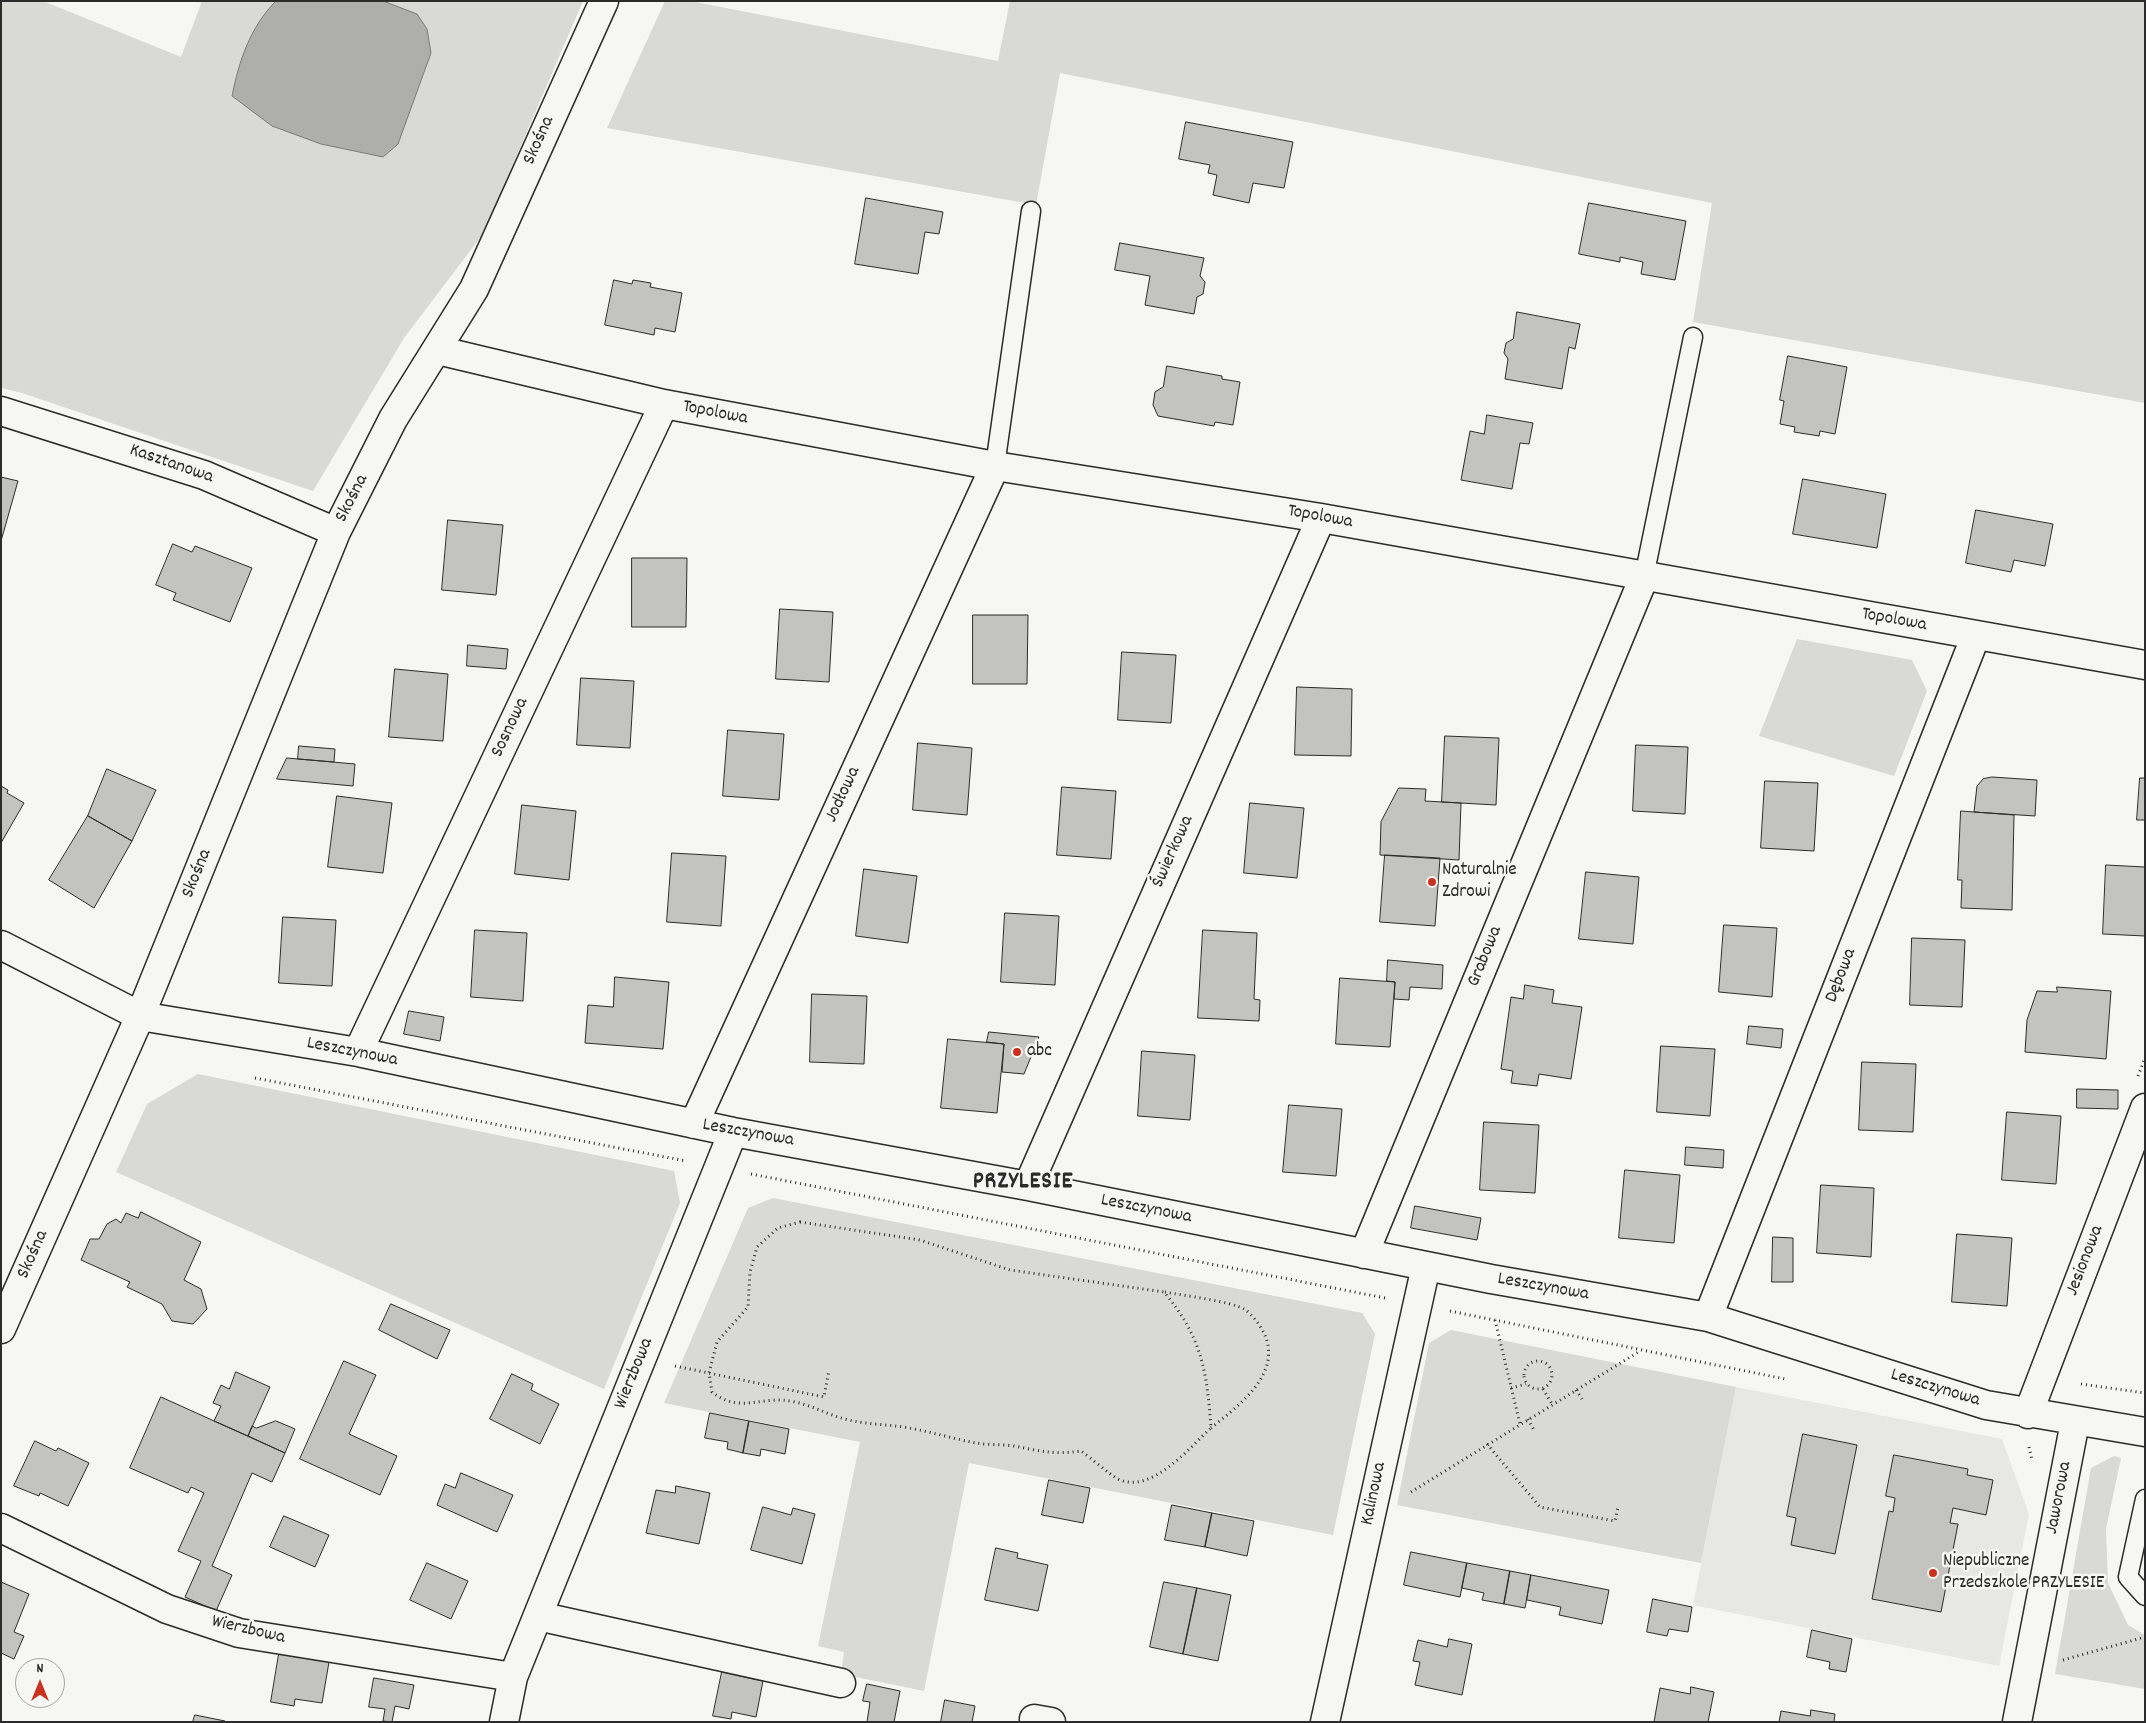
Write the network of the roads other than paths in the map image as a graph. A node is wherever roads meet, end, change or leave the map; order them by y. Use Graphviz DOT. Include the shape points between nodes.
graph roads {
  1 [pos="604,1"];
  2 [pos="1031,211"];
  3 [pos="1693,337"];
  4 [pos="437,350"];
  5 [pos="664,404"];
  6 [pos="1,411"];
  7 [pos="994,466"];
  8 [pos="1321,518"];
  9 [pos="336,532"];
  10 [pos="1644,577"];
  11 [pos="1976,635"];
  12 [pos="2145,665"];
  13 [pos="1,945"];
  14 [pos="140,1016"];
  15 [pos="358,1052"];
  16 [pos="2145,1108"];
  17 [pos="694,1124"];
  18 [pos="733,1132"];
  19 [pos="1028,1186"];
  20 [pos="1364,1254"];
  21 [pos="1426,1266"];
  22 [pos="1708,1317"];
  23 [pos="1,1329"];
  24 [pos="2028,1414"];
  25 [pos="2075,1422"];
  26 [pos="2145,1432"];
  27 [pos="2145,1499"];
  28 [pos="1,1528"];
  29 [pos="2145,1596"];
  30 [pos="538,1616"];
  31 [pos="514,1677"];
  32 [pos="841,1683"];
  33 [pos="504,1722"];
  34 [pos="1325,1722"];
  35 [pos="2017,1722"];
  1 -- 4 [label="street, Skośna" via="474,288"];
  2 -- 7 [label="lane"];
  3 -- 10 [label="lane"];
  4 -- 5 [label="street, Topolowa"];
  4 -- 9 [label="street, Skośna" via="393,419"];
  5 -- 7 [label="street, Topolowa"];
  5 -- 15 [label="street, Sosnowa"];
  6 -- 9 [label="street, Kasztanowa" via="204,475"];
  7 -- 8 [label="street, Topolowa"];
  7 -- 17 [label="street, Jodłowa"];
  8 -- 10 [label="street, Topolowa"];
  8 -- 19 [label="street, Świerkowa"];
  9 -- 14 [label="street, Skośna"];
  10 -- 11 [label="street, Topolowa"];
  10 -- 20 [label="street, Grabowa"];
  11 -- 12 [label="street, Topolowa"];
  11 -- 22 [label="street, Dębowa"];
  13 -- 14 [label="street"];
  14 -- 15 [label="street, Leszczynowa"];
  14 -- 23 [label="street, Skośna"];
  15 -- 17 [label="street, Leszczynowa"];
  16 -- 24 [label="street, Jesionowa"];
  17 -- 18 [label="street, Leszczynowa"];
  18 -- 19 [label="street, Leszczynowa"];
  18 -- 30 [label="street, Wierzbowa"];
  19 -- 20 [label="street, Leszczynowa"];
  20 -- 21 [label="street, Leszczynowa"];
  21 -- 22 [label="street, Leszczynowa"];
  21 -- 34 [label="street, Kalinowa"];
  22 -- 24 [label="street, Leszczynowa" via="1986,1405"];
  24 -- 25 [label="street, Leszczynowa"];
  25 -- 26 [label="street, Leszczynowa"];
  25 -- 35 [label="street, Jaworowa"];
  27 -- 29 [label="lane" via="2128,1577"];
  28 -- 31 [label="street, Wierzbowa" via="166,1608 239,1633"];
  30 -- 31 [label="street, Wierzbowa"];
  30 -- 32 [label="street"];
  31 -- 33 [label="street, Wierzbowa"];
}
